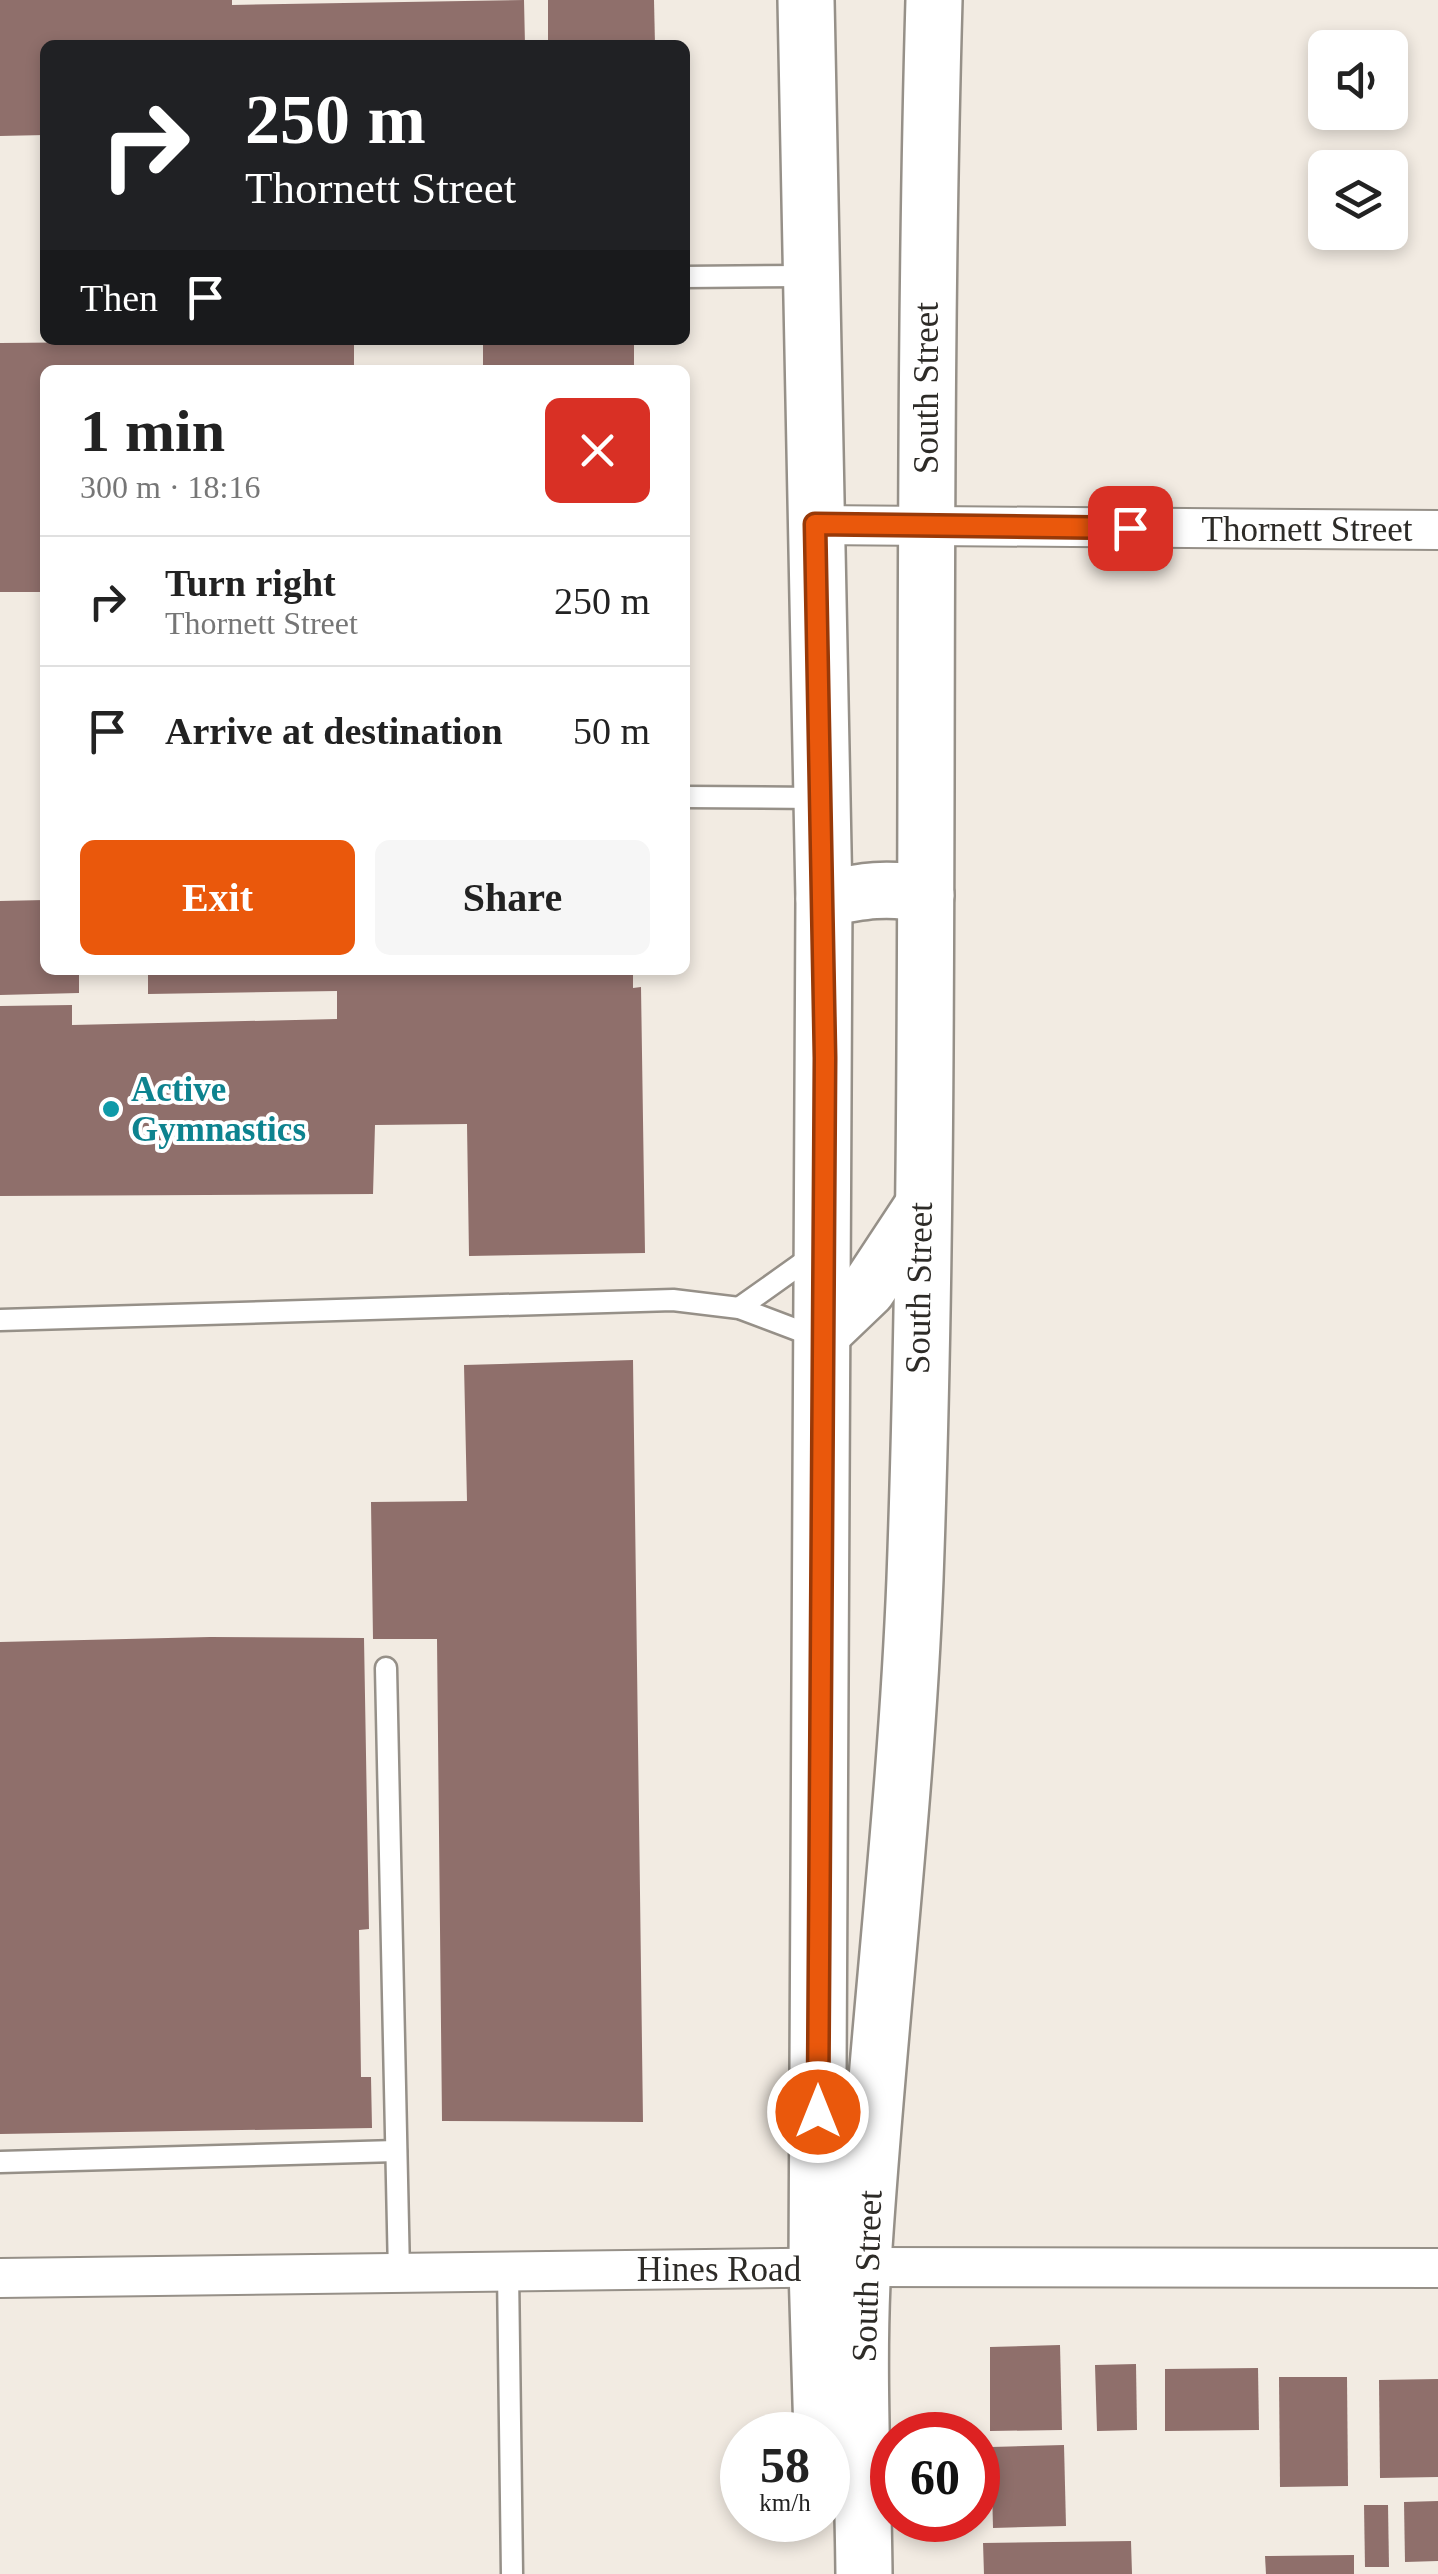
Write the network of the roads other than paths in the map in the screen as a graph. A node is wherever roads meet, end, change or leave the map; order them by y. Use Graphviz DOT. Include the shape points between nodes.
graph roads {
  1 [pos="806,0"];
  2 [pos="934,0"];
  3 [pos="811,276"];
  4 [pos="690,277"];
  5 [pos="815,524"];
  6 [pos="926,528"];
  7 [pos="1438,530"];
  8 [pos="690,797"];
  9 [pos="822,798"];
  10 [pos="926,895"];
  11 [pos="824,899"];
  12 [pos="920,1210"];
  13 [pos="823,1249"];
  14 [pos="739,1308"];
  15 [pos="0,1320"];
  16 [pos="823,1332"];
  17 [pos="386,1668"];
  18 [pos="396,2151"];
  19 [pos="0,2162"];
  20 [pos="840,2267"];
  21 [pos="1438,2268"];
  22 [pos="508,2271"];
  23 [pos="399,2273"];
  24 [pos="0,2278"];
  25 [pos="824,2412"];
  26 [pos="826,2542"];
  27 [pos="512,2574"];
  28 [pos="826,2574"];
  29 [pos="864,2574"];
  1 -- 3 [label="main road, South Street"];
  2 -- 6 [label="main road, South Street"];
  3 -- 4 [label="lane"];
  3 -- 5 [label="main road, South Street"];
  5 -- 6 [label="street, Thornett Street"];
  5 -- 9 [label="main road, South Street"];
  6 -- 7 [label="street, Thornett Street"];
  6 -- 10 [label="main road, South Street"];
  8 -- 9 [label="lane"];
  9 -- 11 [label="main road, South Street"];
  10 -- 11 [label="main road" via="870,889"];
  10 -- 12 [label="main road, South Street"];
  11 -- 13 [label="main road, South Street"];
  12 -- 16 [label="main road" via="868,1289"];
  12 -- 20 [label="main road, South Street" via="915,1577 901,1839"];
  13 -- 14 [label="lane"];
  13 -- 16 [label="main road, South Street"];
  14 -- 15 [label="lane" via="674,1300"];
  14 -- 16 [label="lane" via="800,1331"];
  16 -- 20 [label="main road, South Street"];
  17 -- 18 [label="lane"];
  18 -- 19 [label="lane"];
  18 -- 23 [label="lane"];
  20 -- 21 [label="street, Hines Road"];
  20 -- 22 [label="street, Hines Road"];
  20 -- 25 [label="main road, South Street"];
  20 -- 29 [label="main road, South Street"];
  22 -- 23 [label="street, Hines Road"];
  22 -- 27 [label="lane"];
  23 -- 24 [label="street, Hines Road"];
  26 -- 28 [label="main road"];
}
